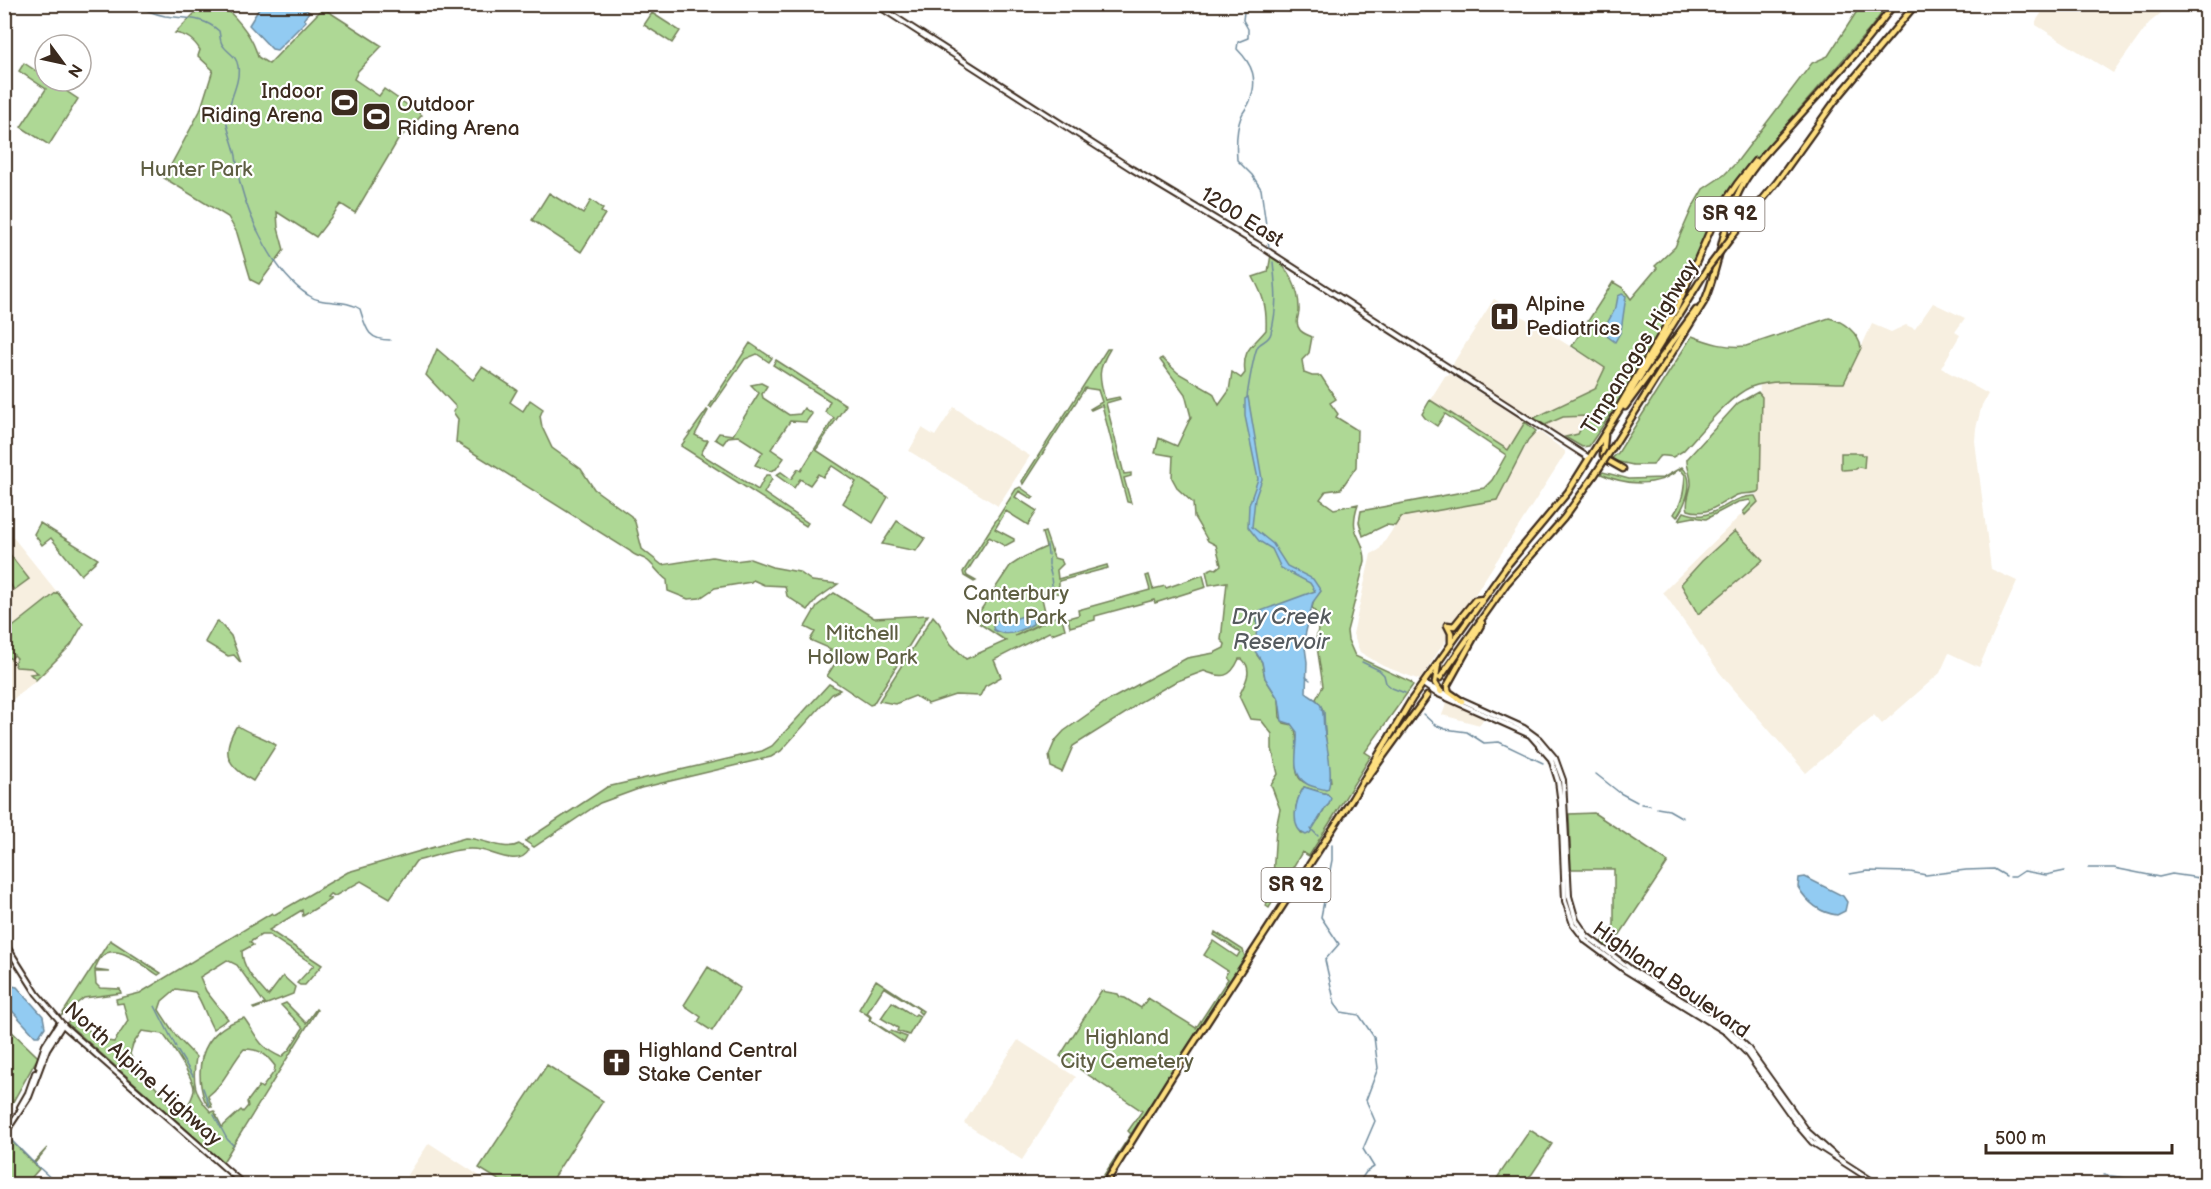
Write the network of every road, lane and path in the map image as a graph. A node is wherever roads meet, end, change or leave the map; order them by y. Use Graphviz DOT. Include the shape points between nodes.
graph roads {
  1 [pos="875,4"];
  2 [pos="1892,4"];
  3 [pos="1916,4"];
  4 [pos="1715,269"];
  5 [pos="1609,429"];
  6 [pos="1605,435"];
  7 [pos="1590,458"];
  8 [pos="1623,469"];
  9 [pos="1483,599"];
  10 [pos="1496,599"];
  11 [pos="1451,645"];
  12 [pos="1438,663"];
  13 [pos="1440,678"];
  14 [pos="1423,684"];
  15 [pos="1441,692"];
  16 [pos="1427,696"];
  17 [pos="1462,700"];
  18 [pos="1352,799"];
  19 [pos="4,942"];
  20 [pos="61,1023"];
  21 [pos="4,1134"];
  22 [pos="1837,1158"];
  23 [pos="243,1185"];
  24 [pos="1105,1185"];
  25 [pos="1877,1185"];
  1 -- 7 [label="main road, 1200 East"];
  2 -- 4 [label="main road, SR 92" via="1858,50 1750,174 1734,201"];
  2 -- 5 [label="main road, SR 92" via="1728,195 1676,309"];
  3 -- 5 [label="main road, Timpanogos Highway / SR 92, bridge" via="1835,101 1708,268"];
  4 -- 5 [label="main road" via="1699,305"];
  4 -- 10 [label="main road, SR 92, bridge" via="1699,311 1594,476"];
  5 -- 6 [label="main road, Timpanogos Highway / SR 92"];
  6 -- 7 [label="main road, Timpanogos Highway / SR 92"];
  6 -- 8 [label="main road" via="1603,455"];
  7 -- 9 [label="main road, Timpanogos Highway / SR 92" via="1568,492"];
  9 -- 11 [label="main road, Timpanogos Highway / SR 92"];
  9 -- 11 [label="main road" via="1475,600 1454,626 1447,625"];
  10 -- 13 [label="main road, SR 92"];
  10 -- 17 [label="main road" via="1447,686 1449,692"];
  11 -- 12 [label="main road, Timpanogos Highway / SR 92"];
  12 -- 14 [label="main road, Timpanogos Highway / SR 92"];
  12 -- 15 [label="main road" via="1435,683"];
  14 -- 15 [label="main road, Highland Boulevard"];
  14 -- 18 [label="main road, SR 92"];
  14 -- 22 [label="main road, Highland Boulevard" via="1444,698 1530,735 1542,746 1558,781 1563,890 1567,911 1578,932 1625,970 1738,1042 1805,1135"];
  15 -- 17 [label="main road, Highland Boulevard"];
  16 -- 18 [label="main road, SR 92"];
  17 -- 22 [label="main road, Highland Boulevard" via="1524,728 1554,758 1563,780 1569,896 1576,920 1587,936 1632,970 1728,1028 1747,1047 1808,1132"];
  18 -- 24 [label="main road, SR 92"];
  19 -- 20 [label="main road, North Alpine Highway"];
  20 -- 21 [label="main road" via="29,1098"];
  20 -- 23 [label="main road, North Alpine Highway"];
  22 -- 25 [label="main road, Highland Boulevard"];
}
